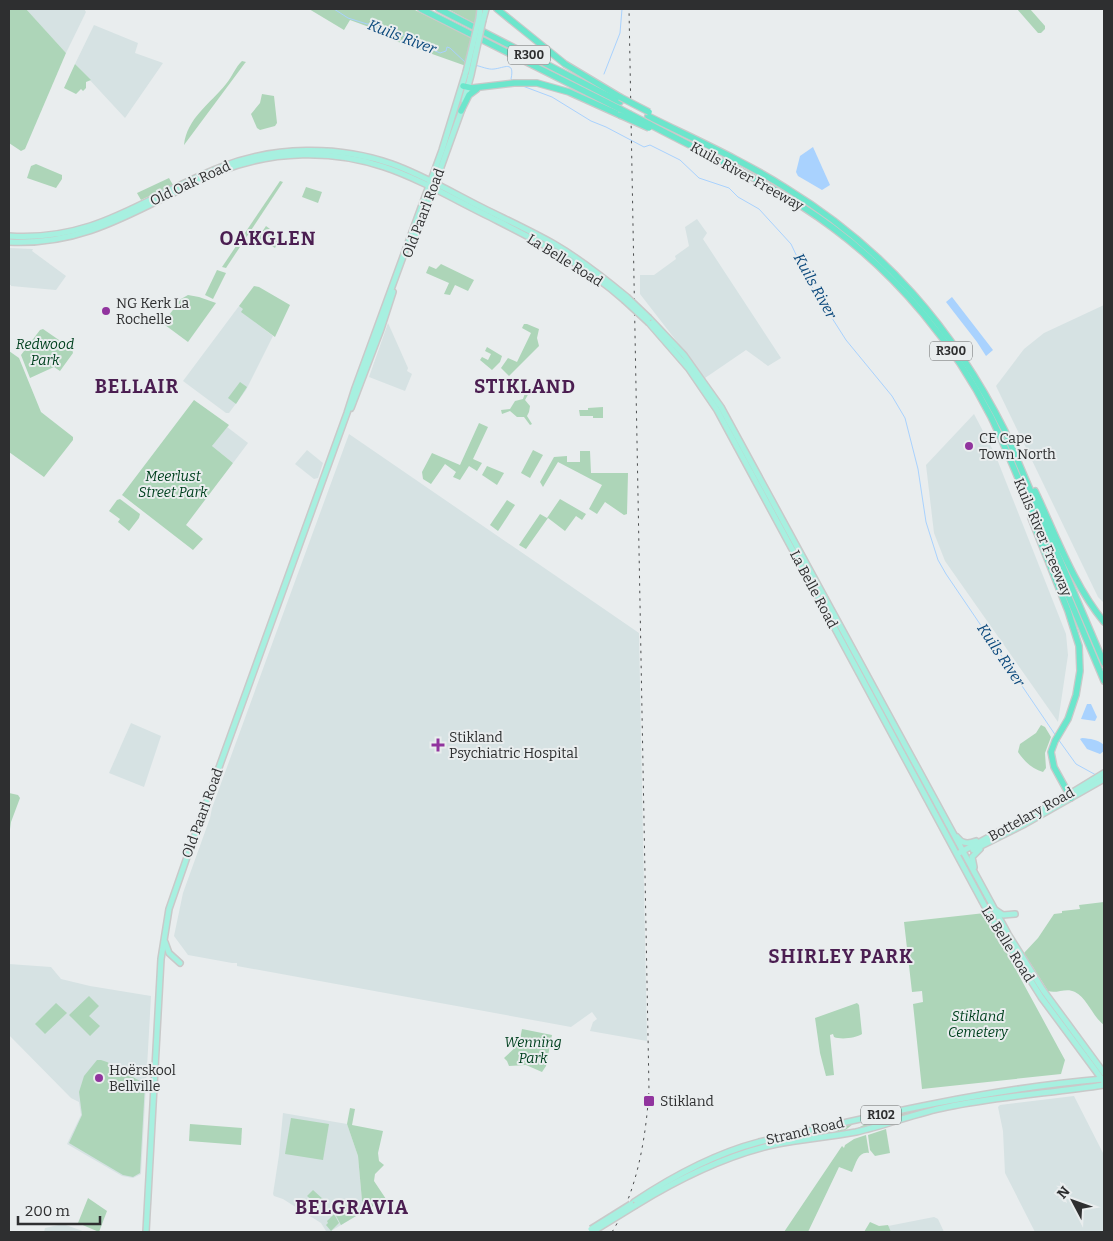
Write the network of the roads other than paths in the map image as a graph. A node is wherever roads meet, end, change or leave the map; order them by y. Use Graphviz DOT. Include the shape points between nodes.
graph roads {
  1 [pos="421,9"];
  2 [pos="439,9"];
  3 [pos="480,9"];
  4 [pos="486,9"];
  5 [pos="497,9"];
  6 [pos="481,19"];
  7 [pos="465,87"];
  8 [pos="479,88"];
  9 [pos="620,99"];
  10 [pos="461,111"];
  11 [pos="620,112"];
  12 [pos="432,185"];
  13 [pos="9,236"];
  14 [pos="537,238"];
  15 [pos="9,242"];
  16 [pos="626,299"];
  17 [pos="649,320"];
  18 [pos="1016,456"];
  19 [pos="1010,458"];
  20 [pos="1104,622"];
  21 [pos="1104,663"];
  22 [pos="1104,681"];
  23 [pos="1104,773"];
  24 [pos="1104,779"];
  25 [pos="1089,785"];
  26 [pos="1070,797"];
  27 [pos="939,808"];
  28 [pos="994,837"];
  29 [pos="960,854"];
  30 [pos="976,876"];
  31 [pos="992,905"];
  32 [pos="1008,934"];
  33 [pos="164,936"];
  34 [pos="180,962"];
  35 [pos="1104,1073"];
  36 [pos="1104,1081"];
  37 [pos="635,1204"];
  38 [pos="590,1231"];
  39 [pos="146,1232"];
  1 -- 11 [label="highway, R300"];
  2 -- 9 [label="highway, R300"];
  3 -- 6 [label="main road, Old Paarl Road"];
  4 -- 6 [label="main road, Old Paarl Road"];
  5 -- 9 [label="highway" via="565,64"];
  6 -- 7 [label="main road, Old Paarl Road, bridge"];
  7 -- 8 [label="highway"];
  7 -- 10 [label="main road, Old Paarl Road"];
  7 -- 12 [label="main road, Old Paarl Road"];
  8 -- 10 [label="highway" via="469,95"];
  8 -- 11 [label="highway" via="514,83 537,84 569,92"];
  9 -- 18 [label="highway, Kuils River Freeway / R300, bridge" via="789,190 838,223 882,260 930,312 958,349 987,395"];
  10 -- 12 [label="main road, Old Paarl Road"];
  11 -- 19 [label="highway, Kuils River Freeway / R300, bridge" via="786,196 834,229 877,266 919,310 953,354 981,398"];
  12 -- 13 [label="main road, Old Oak Road" via="392,164 355,155 309,151 271,153 221,167 98,224 58,234"];
  12 -- 14 [label="main road, La Belle Road"];
  12 -- 14 [label="main road, La Belle Road" via="518,225"];
  12 -- 15 [label="main road, Old Oak Road" via="356,160 317,155 275,157 223,170 120,220 87,232 48,240"];
  12 -- 33 [label="main road, Old Paarl Road" via="198,826 169,909"];
  14 -- 16 [label="main road, La Belle Road"];
  14 -- 16 [label="main road, La Belle Road" via="577,259"];
  16 -- 17 [label="main road, La Belle Road, bridge"];
  17 -- 27 [label="main road, La Belle Road" via="694,368 730,420"];
  17 -- 29 [label="main road, La Belle Road" via="689,369 725,424"];
  18 -- 20 [label="highway" via="1079,584"];
  18 -- 21 [label="highway, Kuils River Freeway / R300"];
  19 -- 22 [label="highway, Kuils River Freeway / R300"];
  19 -- 26 [label="highway" via="1076,633 1079,682 1074,704 1051,756"];
  23 -- 25 [label="main road, Bottelary Road"];
  24 -- 25 [label="main road, Bottelary Road"];
  25 -- 26 [label="main road, Bottelary Road"];
  26 -- 28 [label="main road, Bottelary Road"];
  27 -- 28 [label="main road" via="962,842 970,844"];
  27 -- 29 [label="main road, La Belle Road"];
  28 -- 29 [label="main road, Bottelary Road"];
  28 -- 30 [label="main road" via="972,857"];
  29 -- 30 [label="main road, La Belle Road"];
  29 -- 36 [label="main road, La Belle Road" via="994,923 1032,983"];
  30 -- 31 [label="main road, La Belle Road"];
  31 -- 32 [label="main road, La Belle Road"];
  31 -- 32 [label="main road" via="1000,914 1015,914 1006,920"];
  32 -- 35 [label="main road, La Belle Road" via="1055,1007"];
  33 -- 34 [label="main road" via="167,950"];
  33 -- 39 [label="main road, Old Paarl Road"];
  36 -- 37 [label="main road, Strand Road / R102" via="967,1103 868,1129 758,1149 702,1169"];
  36 -- 37 [label="main road, Strand Road / R102" via="944,1101 759,1142 712,1157 673,1177"];
  37 -- 38 [label="main road, Strand Road / R102, bridge"];
}
